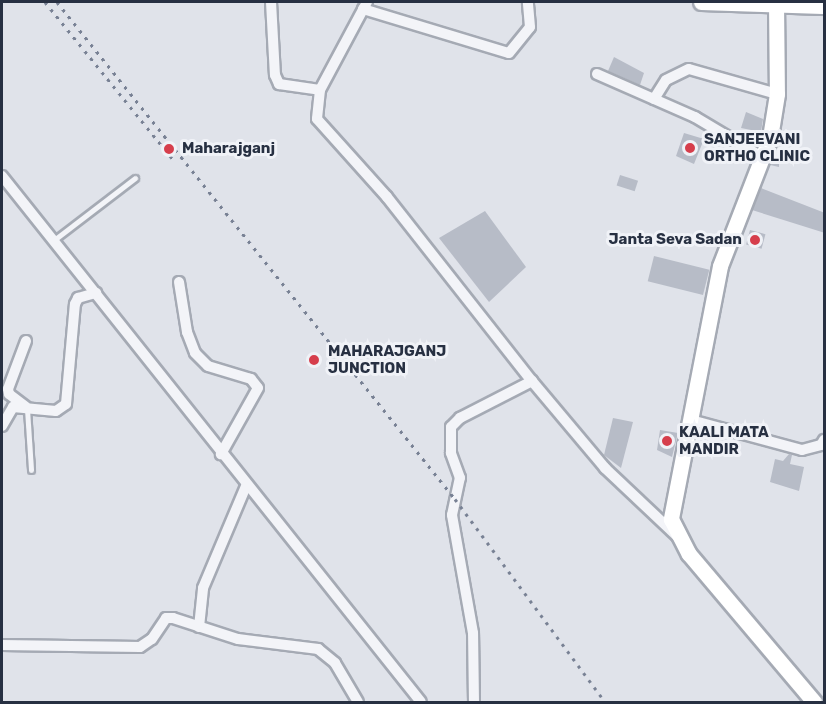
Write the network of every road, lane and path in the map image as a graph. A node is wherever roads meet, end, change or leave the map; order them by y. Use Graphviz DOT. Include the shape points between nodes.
graph roads {
  1 [pos="271,2"];
  2 [pos="528,2"];
  3 [pos="701,2"];
  4 [pos="776,4"];
  5 [pos="365,5"];
  6 [pos="825,6"];
  7 [pos="597,74"];
  8 [pos="320,90"];
  9 [pos="777,94"];
  10 [pos="654,99"];
  11 [pos="762,158"];
  12 [pos="2,176"];
  13 [pos="135,178"];
  14 [pos="54,240"];
  15 [pos="179,282"];
  16 [pos="96,293"];
  17 [pos="26,341"];
  18 [pos="532,381"];
  19 [pos="27,407"];
  20 [pos="691,420"];
  21 [pos="2,426"];
  22 [pos="825,440"];
  23 [pos="221,454"];
  24 [pos="31,470"];
  25 [pos="246,486"];
  26 [pos="678,537"];
  27 [pos="199,627"];
  28 [pos="2,645"];
  29 [pos="358,702"];
  30 [pos="421,702"];
  31 [pos="474,702"];
  32 [pos="814,702"];
  1 -- 8 [label="street" via="275,75 279,84"];
  2 -- 5 [label="street" via="530,27 509,53"];
  3 -- 4 [label="street"];
  4 -- 6 [label="street"];
  4 -- 9 [label="street"];
  5 -- 8 [label="street"];
  7 -- 10 [label="street"];
  8 -- 18 [label="street" via="317,118 325,131 387,197"];
  9 -- 10 [label="street" via="689,69 666,80"];
  9 -- 11 [label="street"];
  10 -- 11 [label="street" via="716,128"];
  11 -- 20 [label="street" via="720,266"];
  12 -- 14 [label="street"];
  13 -- 14 [label="lane"];
  14 -- 16 [label="street"];
  15 -- 23 [label="street" via="187,332 195,353 208,366 251,379 258,388"];
  16 -- 19 [label="street" via="78,298 75,304 66,404 56,411"];
  16 -- 23 [label="street"];
  17 -- 19 [label="street" via="8,389"];
  18 -- 26 [label="street" via="623,488"];
  18 -- 31 [label="street" via="460,418 451,427 451,453 460,478 452,515 473,633"];
  19 -- 21 [label="street" via="8,410"];
  19 -- 24 [label="lane"];
  20 -- 22 [label="street" via="802,450"];
  20 -- 26 [label="street" via="673,501 671,519"];
  23 -- 25 [label="street"];
  25 -- 27 [label="street" via="205,581"];
  25 -- 30 [label="street"];
  26 -- 32 [label="street"];
  27 -- 28 [label="street" via="166,618 140,647"];
  27 -- 29 [label="street" via="238,639 318,649 335,663"];
}
